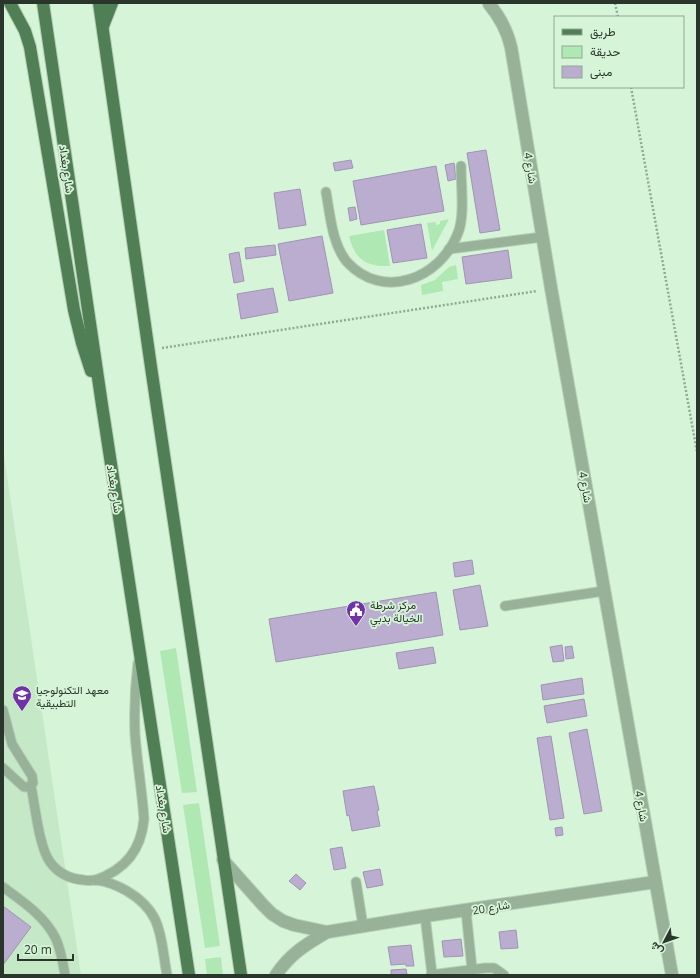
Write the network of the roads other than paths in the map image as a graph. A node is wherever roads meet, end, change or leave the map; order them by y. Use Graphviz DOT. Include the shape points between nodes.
graph roads {
  1 [pos="10,3"];
  2 [pos="43,3"];
  3 [pos="98,3"];
  4 [pos="112,3"];
  5 [pos="489,4"];
  6 [pos="102,27"];
  7 [pos="462,166"];
  8 [pos="326,192"];
  9 [pos="542,237"];
  10 [pos="449,249"];
  11 [pos="102,406"];
  12 [pos="604,591"];
  13 [pos="505,606"];
  14 [pos="140,654"];
  15 [pos="3,710"];
  16 [pos="3,768"];
  17 [pos="31,786"];
  18 [pos="223,860"];
  19 [pos="95,880"];
  20 [pos="356,882"];
  21 [pos="655,882"];
  22 [pos="3,887"];
  23 [pos="466,911"];
  24 [pos="426,916"];
  25 [pos="363,926"];
  26 [pos="327,932"];
  27 [pos="472,968"];
  28 [pos="65,975"];
  29 [pos="167,975"];
  30 [pos="189,975"];
  31 [pos="241,975"];
  32 [pos="276,975"];
  33 [pos="432,975"];
  34 [pos="504,975"];
  35 [pos="672,975"];
  1 -- 11 [label="main road" via="30,47 74,310"];
  2 -- 11 [label="main road, شارع بغداد"];
  3 -- 6 [label="main road"];
  4 -- 6 [label="main road"];
  5 -- 9 [label="street, شارع 4" via="504,24 512,47"];
  6 -- 18 [label="main road"];
  7 -- 10 [label="lane" via="462,210 458,233"];
  8 -- 10 [label="lane" via="339,249 347,261 369,277 391,282 408,280 437,265"];
  9 -- 10 [label="lane"];
  9 -- 12 [label="street, شارع 4"];
  11 -- 14 [label="main road, شارع بغداد"];
  12 -- 13 [label="lane"];
  12 -- 21 [label="street, شارع 4"];
  14 -- 19 [label="lane" via="134,716 143,830 136,848 126,862"];
  14 -- 30 [label="main road, شارع بغداد"];
  15 -- 17 [label="lane" via="12,744 33,779"];
  16 -- 17 [label="lane" via="24,786"];
  17 -- 19 [label="lane" via="43,846 49,861 68,877 76,880"];
  18 -- 26 [label="street, شارع 20" via="272,914 294,925"];
  18 -- 31 [label="main road"];
  19 -- 29 [label="lane" via="124,890 148,908 160,934"];
  20 -- 25 [label="lane"];
  21 -- 23 [label="street, شارع 20"];
  21 -- 35 [label="street, شارع 4"];
  22 -- 28 [label="lane" via="46,924 56,939"];
  23 -- 24 [label="street, شارع 20"];
  23 -- 27 [label="lane"];
  24 -- 25 [label="street, شارع 20"];
  24 -- 33 [label="lane"];
  25 -- 26 [label="street, شارع 20"];
  26 -- 32 [label="street, شارع 20" via="292,954"];
  27 -- 33 [label="lane"];
  27 -- 34 [label="lane" via="494,968"];
}
